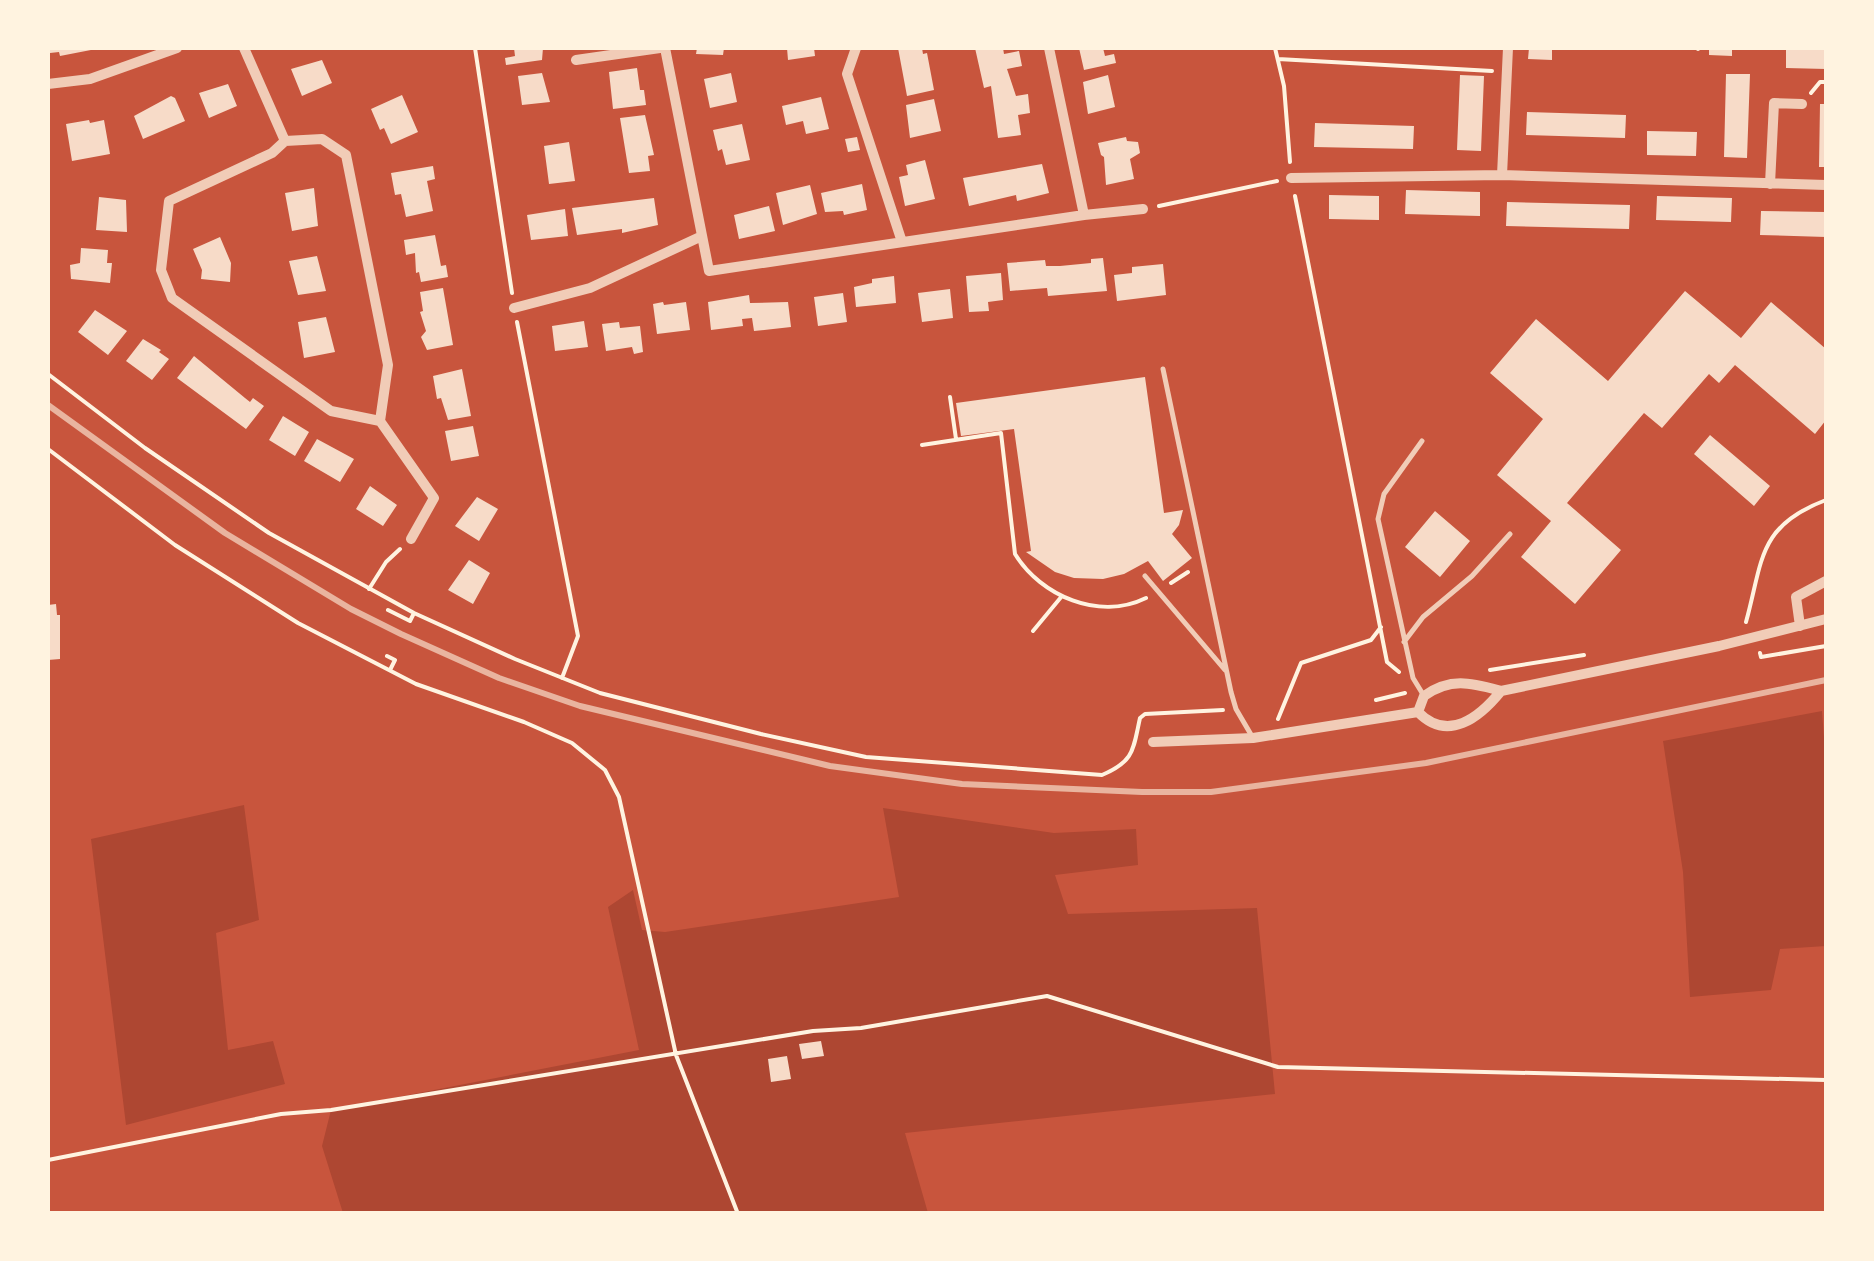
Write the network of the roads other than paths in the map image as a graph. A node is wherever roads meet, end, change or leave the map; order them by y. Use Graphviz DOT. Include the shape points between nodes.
graph roads {
  1 [pos="175,48"];
  2 [pos="244,48"];
  3 [pos="662,48"];
  4 [pos="856,48"];
  5 [pos="1049,48"];
  6 [pos="1508,48"];
  7 [pos="576,60"];
  8 [pos="48,84"];
  9 [pos="1802,104"];
  10 [pos="285,140"];
  11 [pos="1502,175"];
  12 [pos="1291,178"];
  13 [pos="1770,184"];
  14 [pos="1826,186"];
  15 [pos="1143,209"];
  16 [pos="1084,215"];
  17 [pos="702,236"];
  18 [pos="902,242"];
  19 [pos="514,308"];
  20 [pos="1163,369"];
  21 [pos="380,421"];
  22 [pos="1422,441"];
  23 [pos="1510,534"];
  24 [pos="411,539"];
  25 [pos="1145,576"];
  26 [pos="1826,581"];
  27 [pos="1826,619"];
  28 [pos="1800,626"];
  29 [pos="1404,642"];
  30 [pos="1227,672"];
  31 [pos="1501,691"];
  32 [pos="1420,692"];
  33 [pos="1418,712"];
  34 [pos="1253,738"];
  35 [pos="1152,742"];
  1 -- 8 [label="street" via="90,79"];
  2 -- 10 [label="street"];
  3 -- 7 [label="street"];
  3 -- 17 [label="street"];
  4 -- 18 [label="street" via="847,74"];
  5 -- 16 [label="street"];
  6 -- 11 [label="street"];
  9 -- 13 [label="street" via="1774,104"];
  10 -- 21 [label="street" via="322,138 346,155 388,365"];
  10 -- 21 [label="street" via="272,153 170,201 161,270 172,298 331,411"];
  11 -- 12 [label="street"];
  11 -- 13 [label="street"];
  13 -- 14 [label="street"];
  15 -- 16 [label="street"];
  16 -- 18 [label="street"];
  17 -- 18 [label="street" via="709,270"];
  17 -- 19 [label="street" via="590,288"];
  20 -- 30 [label="lane"];
  21 -- 24 [label="street" via="434,498"];
  22 -- 29 [label="lane" via="1384,494 1378,520"];
  23 -- 29 [label="lane"];
  25 -- 30 [label="lane"];
  26 -- 28 [label="street" via="1796,597"];
  27 -- 28 [label="street"];
  28 -- 31 [label="street"];
  29 -- 32 [label="lane"];
  30 -- 34 [label="lane" via="1236,709"];
  31 -- 32 [label="street" via="1449,682"];
  31 -- 33 [label="street" via="1469,722 1441,726"];
  32 -- 33 [label="street"];
  33 -- 34 [label="street"];
  34 -- 35 [label="street"];
}
